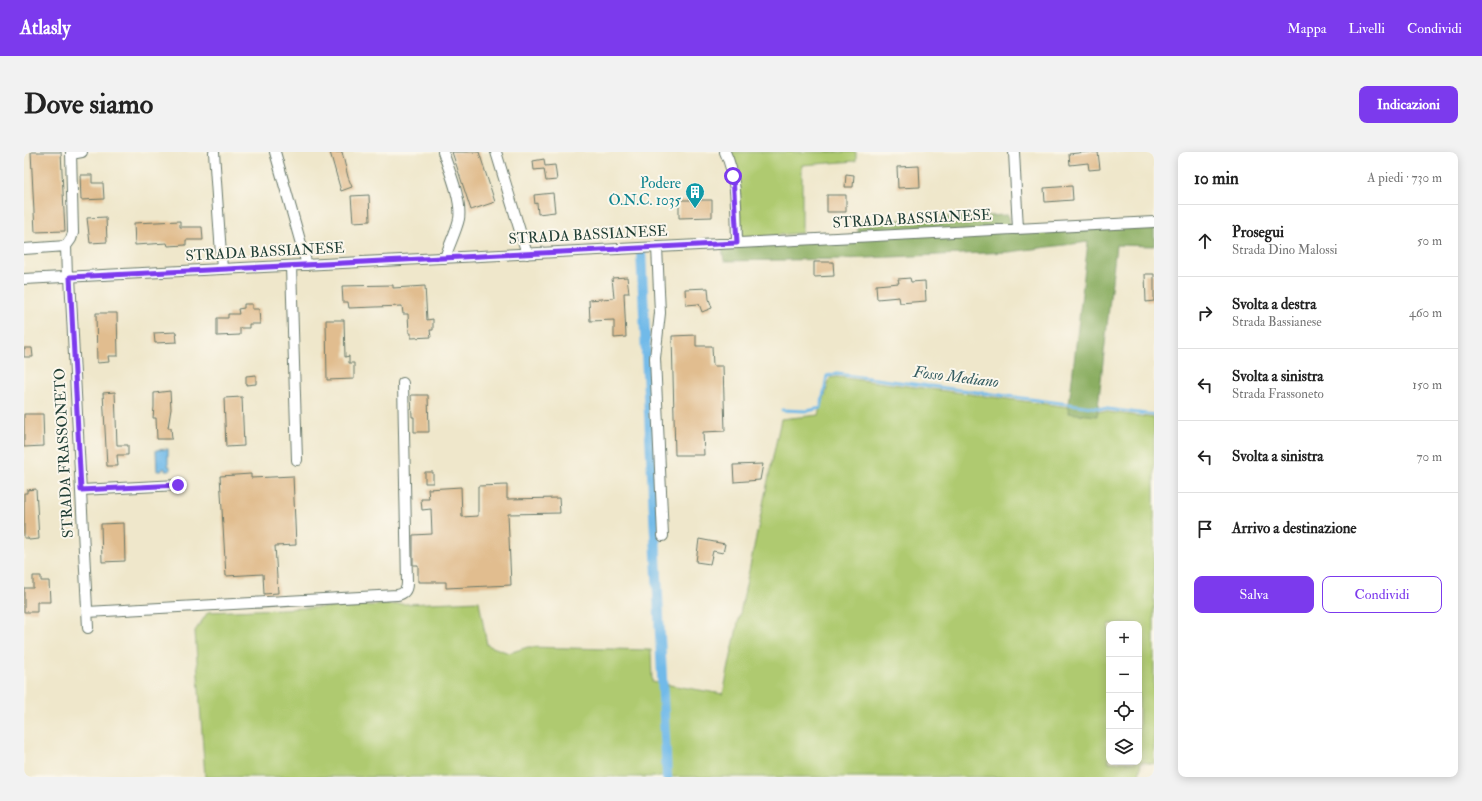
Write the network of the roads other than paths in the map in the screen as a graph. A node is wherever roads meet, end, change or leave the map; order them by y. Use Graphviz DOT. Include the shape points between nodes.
graph roads {
  1 [pos="82,152"];
  2 [pos="214,152"];
  3 [pos="275,152"];
  4 [pos="443,152"];
  5 [pos="496,152"];
  6 [pos="725,152"];
  7 [pos="1014,152"];
  8 [pos="71,153"];
  9 [pos="1154,222"];
  10 [pos="1018,229"];
  11 [pos="737,243"];
  12 [pos="66,246"];
  13 [pos="657,247"];
  14 [pos="24,248"];
  15 [pos="527,254"];
  16 [pos="445,258"];
  17 [pos="306,265"];
  18 [pos="291,266"];
  19 [pos="222,269"];
  20 [pos="69,277"];
  21 [pos="24,279"];
  22 [pos="403,383"];
  23 [pos="297,460"];
  24 [pos="178,485"];
  25 [pos="81,490"];
  26 [pos="663,536"];
  27 [pos="87,612"];
  28 [pos="88,628"];
  1 -- 8 [label="street"];
  2 -- 19 [label="street"];
  3 -- 17 [label="street"];
  4 -- 16 [label="street" via="459,212"];
  5 -- 15 [label="street"];
  6 -- 11 [label="street" via="734,181"];
  7 -- 10 [label="street"];
  8 -- 12 [label="street, STRADA FRASSONETO" via="72,233"];
  9 -- 10 [label="street, STRADA BASSIANESE"];
  10 -- 11 [label="street, STRADA BASSIANESE"];
  11 -- 13 [label="street, STRADA BASSIANESE"];
  12 -- 14 [label="street"];
  12 -- 20 [label="street, STRADA FRASSONETO"];
  13 -- 15 [label="street, STRADA BASSIANESE"];
  13 -- 26 [label="street" via="660,312 655,358"];
  15 -- 16 [label="street, STRADA BASSIANESE"];
  16 -- 17 [label="street, STRADA BASSIANESE"];
  17 -- 18 [label="street, STRADA BASSIANESE"];
  18 -- 19 [label="street, STRADA BASSIANESE"];
  18 -- 23 [label="street"];
  19 -- 20 [label="street, STRADA BASSIANESE"];
  20 -- 21 [label="street, STRADA BASSIANESE"];
  20 -- 25 [label="street, STRADA FRASSONETO"];
  22 -- 27 [label="street" via="407,583 402,593"];
  24 -- 25 [label="street"];
  25 -- 27 [label="street, STRADA FRASSONETO"];
  27 -- 28 [label="street, STRADA FRASSONETO"];
}
